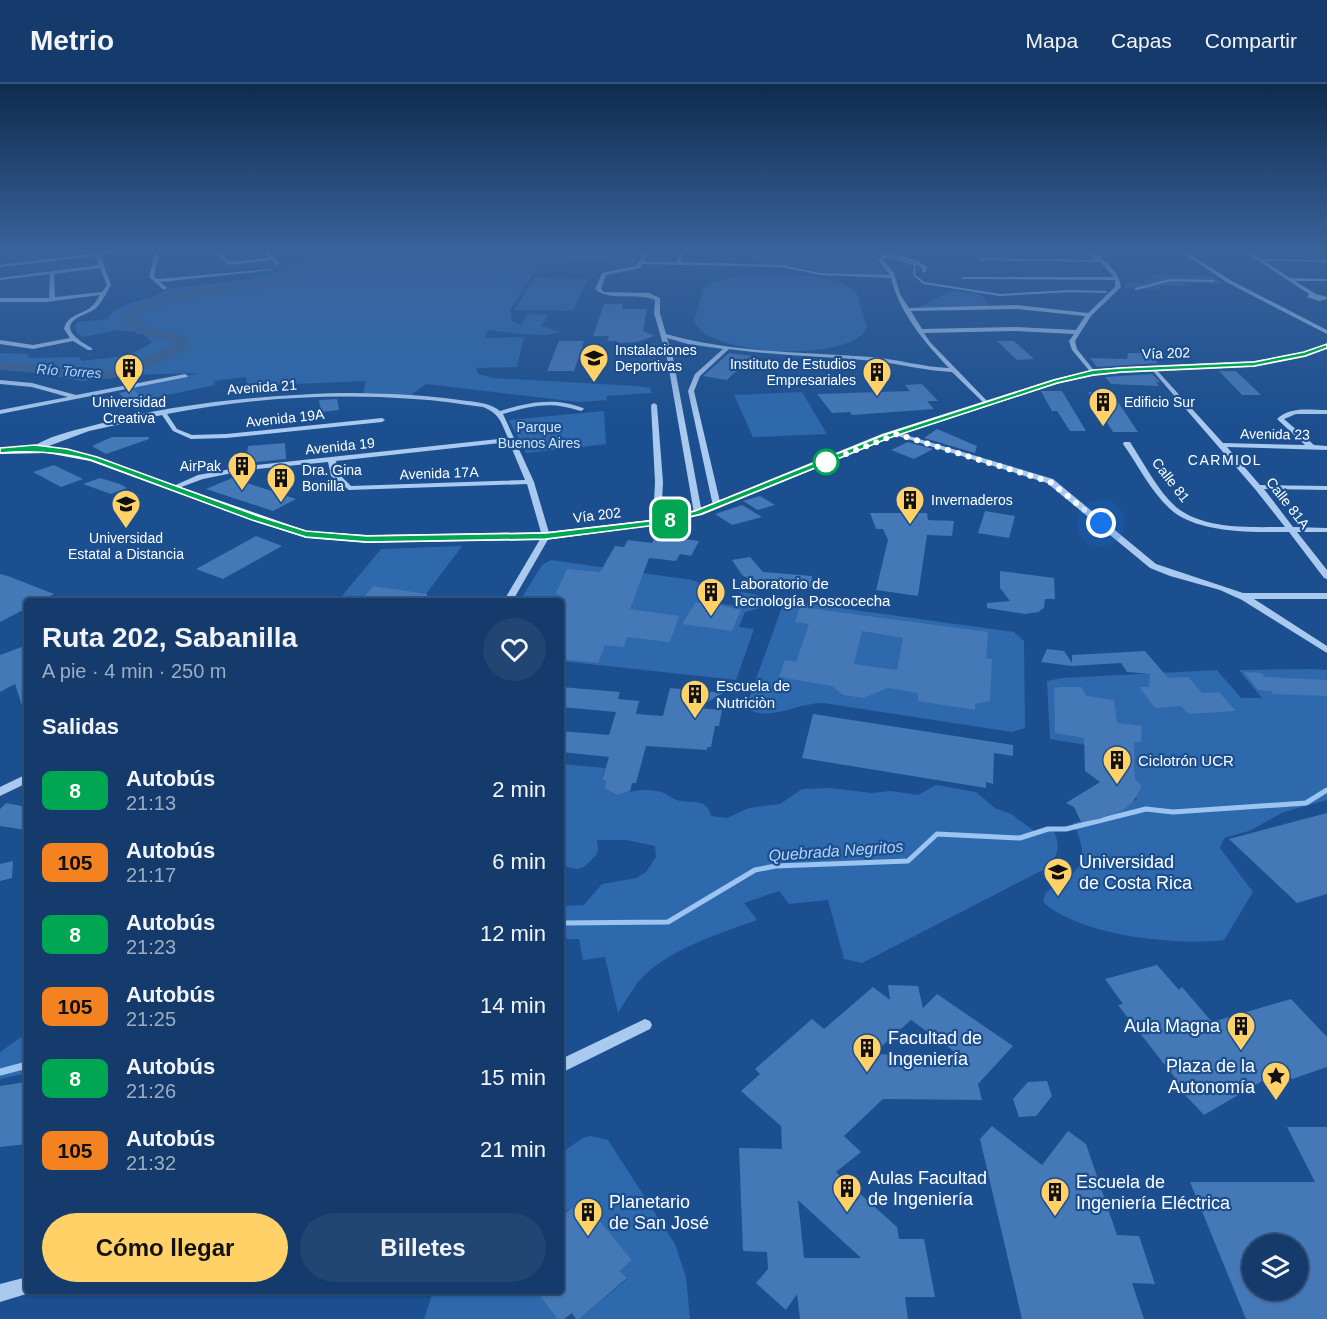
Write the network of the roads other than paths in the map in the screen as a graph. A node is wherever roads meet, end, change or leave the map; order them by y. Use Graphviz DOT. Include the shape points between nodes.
graph roads {
  1 [pos="94,307"];
  2 [pos="658,307"];
  3 [pos="904,307"];
  4 [pos="1098,307"];
  5 [pos="1278,307"];
  6 [pos="906,310"];
  7 [pos="1089,315"];
  8 [pos="920,331"];
  9 [pos="1052,332"];
  10 [pos="1076,332"];
  11 [pos="1327,332"];
  12 [pos="664,335"];
  13 [pos="74,339"];
  14 [pos="1072,341"];
  15 [pos="0,342"];
  16 [pos="691,343"];
  17 [pos="1327,346"];
  18 [pos="728,348"];
  19 [pos="90,350"];
  20 [pos="670,359"];
  21 [pos="1154,369"];
  22 [pos="955,370"];
  23 [pos="1093,372"];
  24 [pos="185,376"];
  25 [pos="0,382"];
  26 [pos="77,396"];
  27 [pos="987,404"];
  28 [pos="654,405"];
  29 [pos="580,409"];
  30 [pos="498,411"];
  31 [pos="0,412"];
  32 [pos="163,412"];
  33 [pos="1327,412"];
  34 [pos="382,420"];
  35 [pos="897,434"];
  36 [pos="512,440"];
  37 [pos="1127,444"];
  38 [pos="1222,445"];
  39 [pos="1311,447"];
  40 [pos="35,448"];
  41 [pos="1327,448"];
  42 [pos="0,451"];
  43 [pos="332,461"];
  44 [pos="530,482"];
  45 [pos="1258,487"];
  46 [pos="173,488"];
  47 [pos="1327,488"];
  48 [pos="717,506"];
  49 [pos="698,513"];
  50 [pos="657,522"];
  51 [pos="1291,528"];
  52 [pos="1327,530"];
  53 [pos="546,536"];
  54 [pos="1327,576"];
  55 [pos="1243,596"];
  56 [pos="1327,596"];
  57 [pos="509,598"];
  58 [pos="1327,650"];
  59 [pos="24,780"];
  60 [pos="0,792"];
  61 [pos="645,1025"];
  62 [pos="564,1065"];
  63 [pos="24,1287"];
  64 [pos="0,1293"];
  1 -- 13 [label="street" via="70,321 68,334"];
  2 -- 12 [label="street"];
  3 -- 6 [label="street"];
  4 -- 7 [label="street"];
  5 -- 11 [label="street"];
  6 -- 7 [label="street" via="1017,307"];
  6 -- 8 [label="street"];
  7 -- 10 [label="street"];
  8 -- 9 [label="street"];
  8 -- 22 [label="street"];
  9 -- 10 [label="street"];
  9 -- 14 [label="street" via="1064,334"];
  10 -- 14 [label="street"];
  12 -- 16 [label="street"];
  12 -- 20 [label="street"];
  13 -- 15 [label="street" via="33,347"];
  13 -- 19 [label="street"];
  14 -- 23 [label="street"];
  16 -- 18 [label="street"];
  16 -- 20 [label="street"];
  17 -- 21 [label="main road, Vía 202" via="1254,364"];
  18 -- 22 [label="street" via="874,359"];
  18 -- 48 [label="street" via="697,375 691,391"];
  20 -- 49 [label="street"];
  21 -- 23 [label="main road, Vía 202"];
  21 -- 38 [label="street, Calle 81A"];
  22 -- 27 [label="street"];
  23 -- 27 [label="main road, Vía 202"];
  24 -- 26 [label="street"];
  25 -- 26 [label="street"];
  26 -- 31 [label="street"];
  27 -- 35 [label="main road, Vía 202"];
  28 -- 50 [label="street"];
  29 -- 30 [label="street" via="570,404 542,402"];
  30 -- 32 [label="street, Avenida 21" via="484,405 379,395 231,402"];
  30 -- 36 [label="street"];
  32 -- 34 [label="street, Avenida 19A" via="175,430 191,437"];
  32 -- 40 [label="street, Avenida 21" via="66,433"];
  33 -- 39 [label="street" via="1286,414 1280,419"];
  35 -- 48 [label="main road, Vía 202"];
  35 -- 55 [label="street" via="1050,482 1154,566"];
  36 -- 43 [label="street, Avenida 19"];
  36 -- 44 [label="street"];
  37 -- 51 [label="street, Calle 81" via="1173,508 1188,519 1202,524"];
  38 -- 39 [label="street, Avenida 23"];
  38 -- 45 [label="street, Calle 81A"];
  39 -- 41 [label="street, Avenida 23"];
  40 -- 42 [label="main road, Vía 202"];
  40 -- 46 [label="main road, Vía 202" via="94,459"];
  43 -- 44 [label="street, Avenida 17A" via="334,474 349,488"];
  43 -- 46 [label="street, Avenida 19" via="220,472"];
  44 -- 53 [label="street"];
  45 -- 47 [label="street"];
  45 -- 51 [label="street, Calle 81A"];
  46 -- 53 [label="main road, Vía 202" via="306,534 367,539"];
  48 -- 49 [label="main road, Vía 202"];
  49 -- 50 [label="main road, Vía 202"];
  50 -- 53 [label="main road, Vía 202"];
  51 -- 52 [label="street"];
  51 -- 54 [label="street, Calle 81A"];
  53 -- 57 [label="street"];
  55 -- 56 [label="street"];
  55 -- 58 [label="street"];
  59 -- 60 [label="street"];
  61 -- 62 [label="street"];
  63 -- 64 [label="street"];
}
